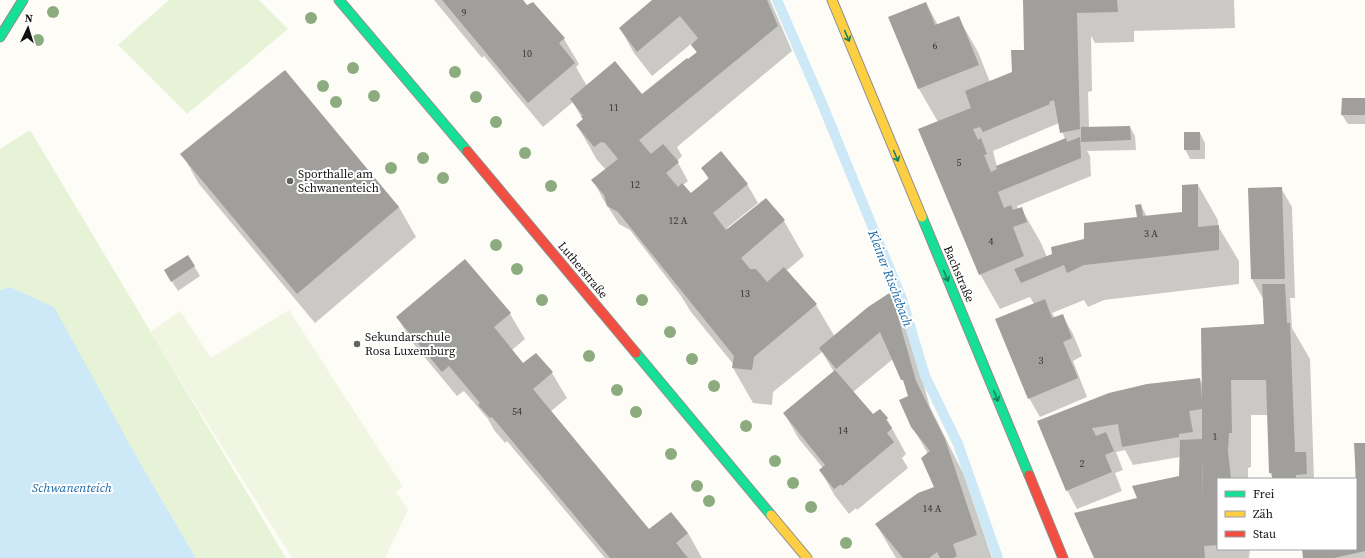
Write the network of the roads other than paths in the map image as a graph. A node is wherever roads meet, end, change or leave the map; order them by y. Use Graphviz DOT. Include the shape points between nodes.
graph roads {
  1 [pos="23,0"];
  2 [pos="339,0"];
  3 [pos="832,0"];
  4 [pos="0,37"];
  5 [pos="807,558"];
  6 [pos="1063,558"];
  1 -- 4 [label="street"];
  2 -- 5 [label="street, Lutherstraße"];
  3 -- 6 [label="street, Bachstraße, one-way"];
}
